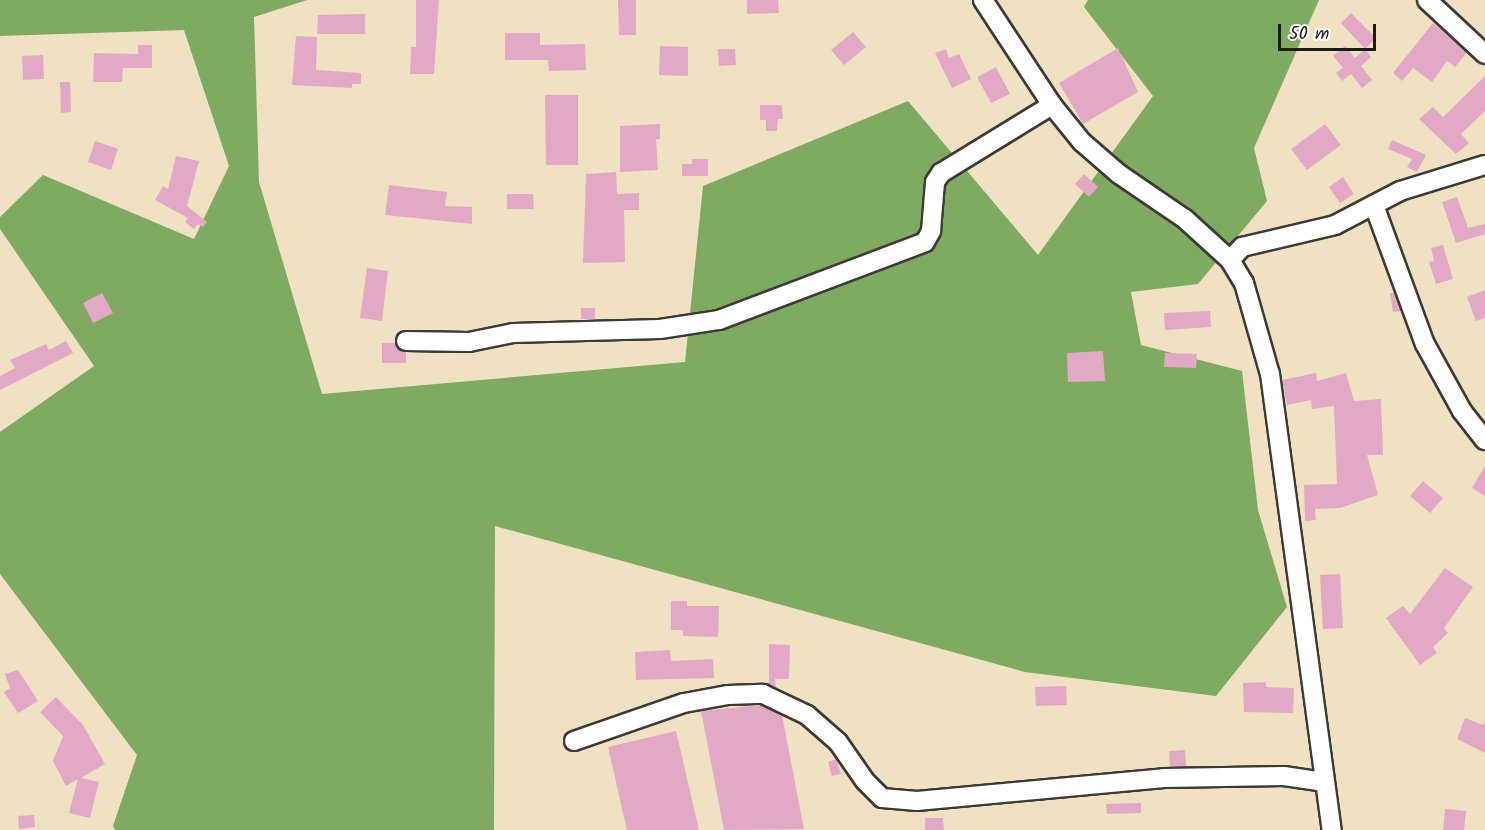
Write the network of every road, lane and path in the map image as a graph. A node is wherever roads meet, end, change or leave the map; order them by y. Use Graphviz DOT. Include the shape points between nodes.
graph roads {
  1 [pos="982,0"];
  2 [pos="1427,0"];
  3 [pos="1485,54"];
  4 [pos="1052,105"];
  5 [pos="1485,165"];
  6 [pos="1374,205"];
  7 [pos="1230,260"];
  8 [pos="406,341"];
  9 [pos="1485,440"];
  10 [pos="574,741"];
  11 [pos="1324,782"];
  12 [pos="1332,830"];
  1 -- 4 [label="street"];
  2 -- 3 [label="street"];
  4 -- 7 [label="street" via="1082,142 1119,174 1185,219"];
  4 -- 8 [label="street" via="942,173 935,182 931,231 925,242 719,320 660,329 513,333 469,342"];
  5 -- 6 [label="street" via="1401,191"];
  6 -- 7 [label="street" via="1335,225 1242,247"];
  6 -- 9 [label="street" via="1425,344 1462,411"];
  7 -- 11 [label="street" via="1254,307 1270,374"];
  10 -- 11 [label="street" via="684,702 763,694 807,715 838,742 882,798 917,801 1164,778 1284,776"];
  11 -- 12 [label="street"];
}
